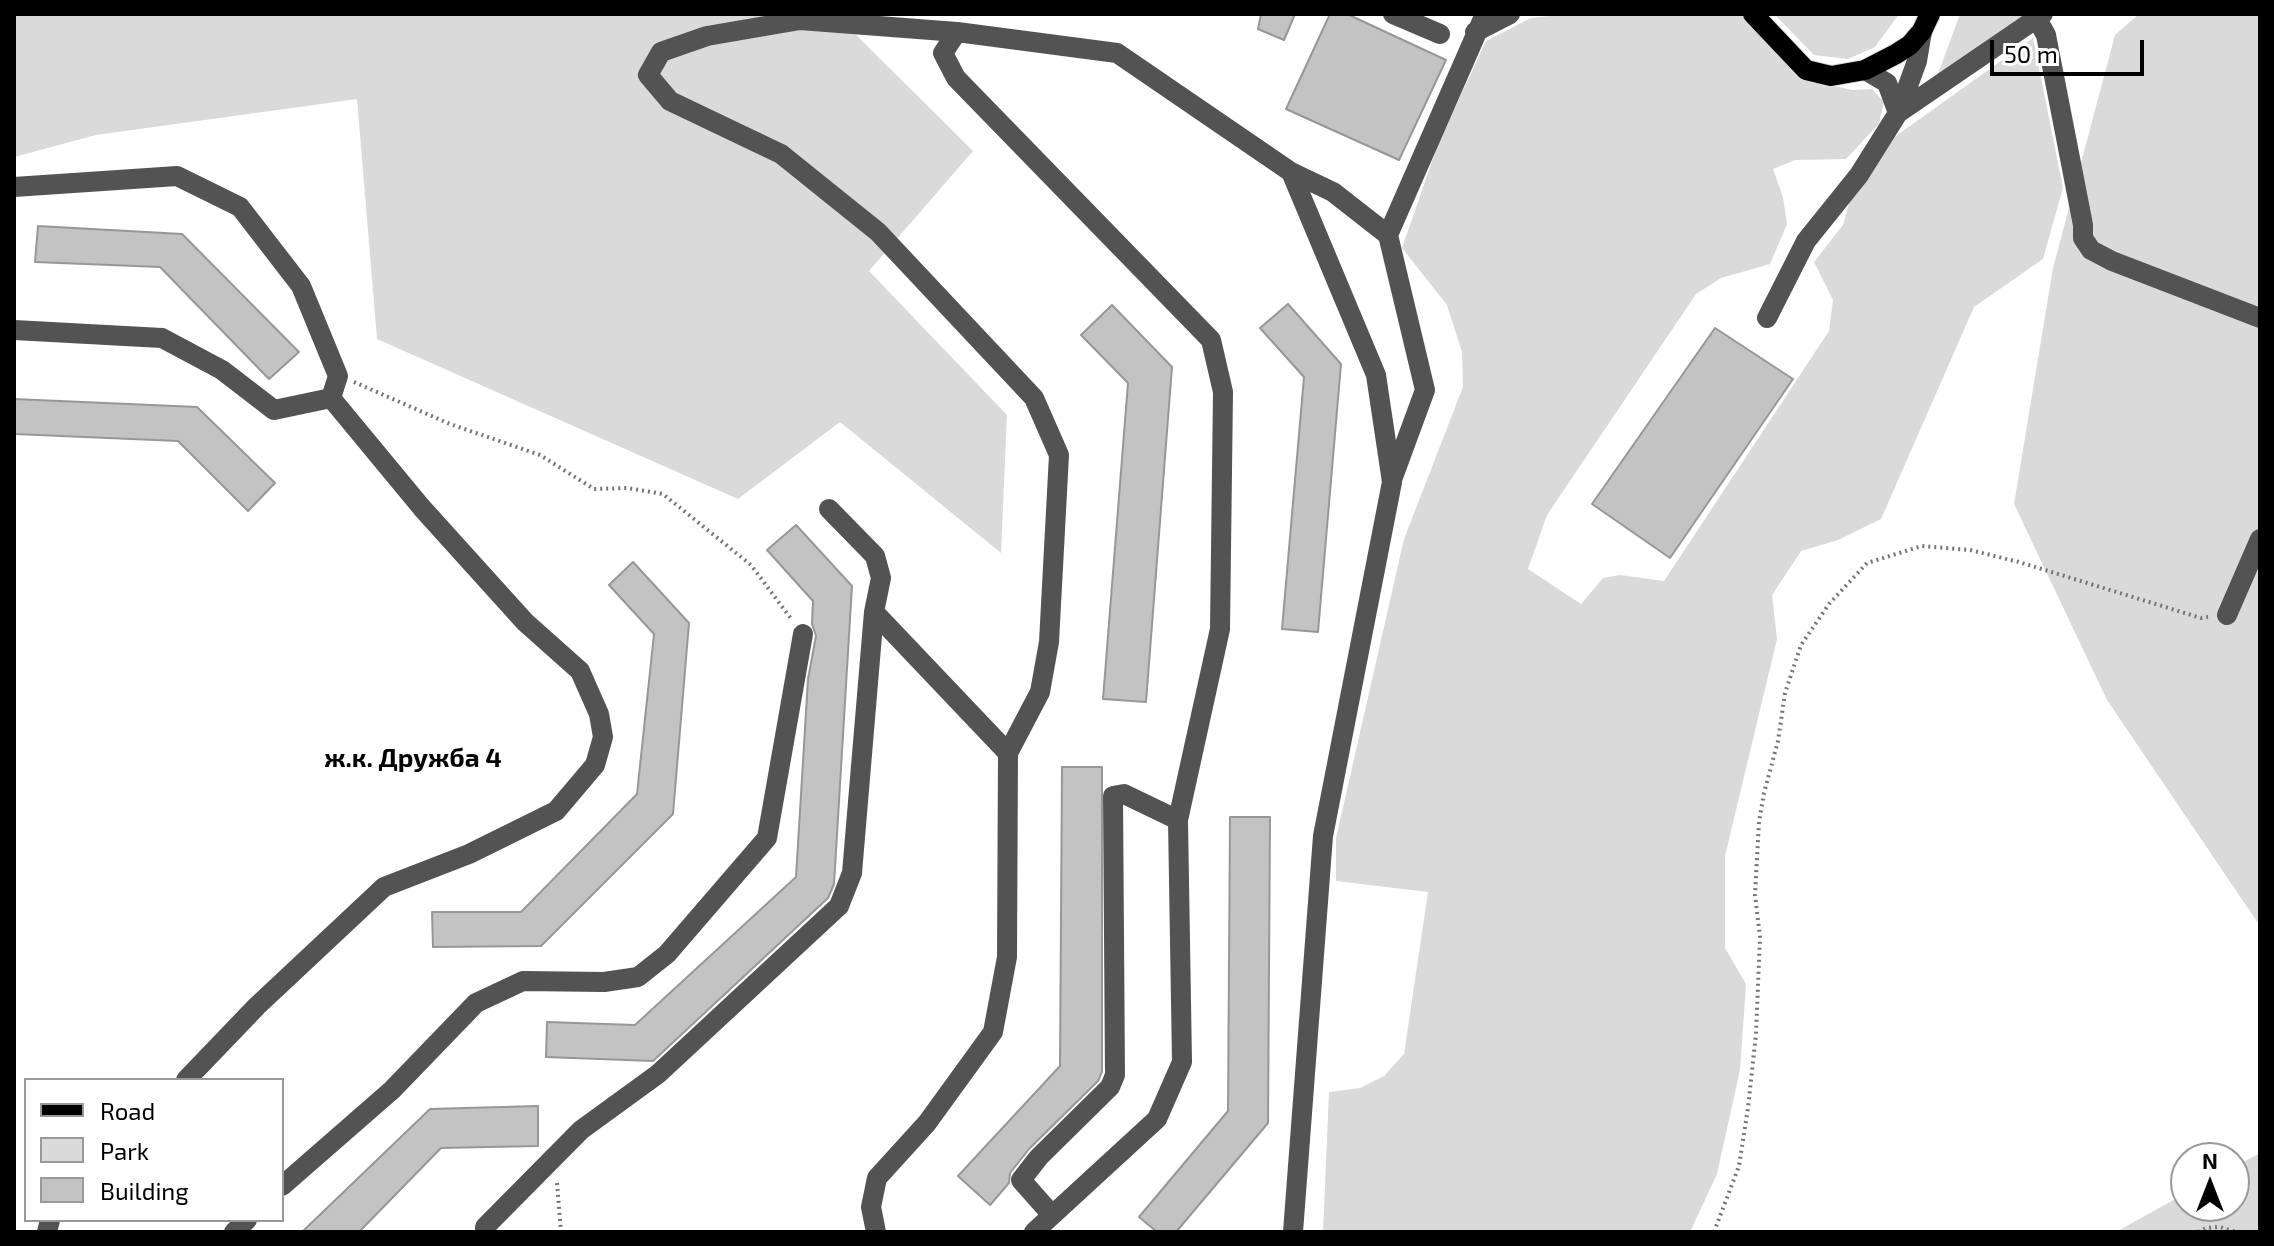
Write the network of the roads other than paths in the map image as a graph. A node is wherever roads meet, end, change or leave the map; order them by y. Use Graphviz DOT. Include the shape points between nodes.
graph roads {
  1 [pos="1393,14"];
  2 [pos="1510,14"];
  3 [pos="1753,14"];
  4 [pos="2040,16"];
  5 [pos="1926,22"];
  6 [pos="1480,23"];
  7 [pos="957,32"];
  8 [pos="1440,34"];
  9 [pos="1865,70"];
  10 [pos="1898,113"];
  11 [pos="1291,172"];
  12 [pos="14,187"];
  13 [pos="1388,235"];
  14 [pos="1767,318"];
  15 [pos="2260,318"];
  16 [pos="14,330"];
  17 [pos="331,398"];
  18 [pos="1392,482"];
  19 [pos="829,509"];
  20 [pos="2260,539"];
  21 [pos="874,612"];
  22 [pos="2227,615"];
  23 [pos="803,634"];
  24 [pos="1008,753"];
  25 [pos="1178,820"];
  26 [pos="188,1078"];
  27 [pos="284,1184"];
  28 [pos="1052,1215"];
  29 [pos="485,1232"];
  30 [pos="876,1232"];
  31 [pos="1034,1232"];
  32 [pos="1293,1232"];
  1 -- 8 [label="street"];
  2 -- 6 [label="street"];
  3 -- 9 [label="main road" via="1806,70 1831,76"];
  4 -- 10 [label="street"];
  4 -- 15 [label="street" via="2083,238 2091,250"];
  5 -- 9 [label="main road" via="1896,54"];
  5 -- 10 [label="street"];
  6 -- 13 [label="street"];
  7 -- 11 [label="street" via="1117,53"];
  7 -- 24 [label="street" via="800,20 707,36 661,52 648,75 670,101 781,154 878,232 1034,398 1059,455 1049,642 1040,692"];
  7 -- 25 [label="street" via="943,53 956,78 1211,340 1223,392 1220,629"];
  9 -- 10 [label="street" via="1887,83"];
  10 -- 14 [label="street" via="1859,175 1806,241"];
  11 -- 13 [label="street" via="1333,192"];
  11 -- 18 [label="street" via="1376,375"];
  12 -- 17 [label="street" via="177,176 240,207 301,286 338,376"];
  13 -- 18 [label="street" via="1425,390"];
  16 -- 17 [label="street" via="162,338 222,370 274,410"];
  17 -- 26 [label="street" via="504,599 580,671 603,737 595,765 556,811 469,854 384,887"];
  18 -- 32 [label="street" via="1323,836"];
  19 -- 21 [label="street" via="875,556 881,578"];
  20 -- 22 [label="street"];
  21 -- 24 [label="street"];
  21 -- 29 [label="street" via="852,873 839,906 658,1074 581,1130"];
  23 -- 27 [label="street" via="767,838 667,954 638,977 523,981 476,1003 392,1090"];
  24 -- 30 [label="street" via="1007,957 993,1032 927,1123 877,1178 871,1207"];
  25 -- 28 [label="street" via="1182,1062 1157,1119"];
  25 -- 28 [label="street" via="1124,794 1113,796 1115,1075 1110,1087 1021,1180"];
  28 -- 31 [label="street"];
}
